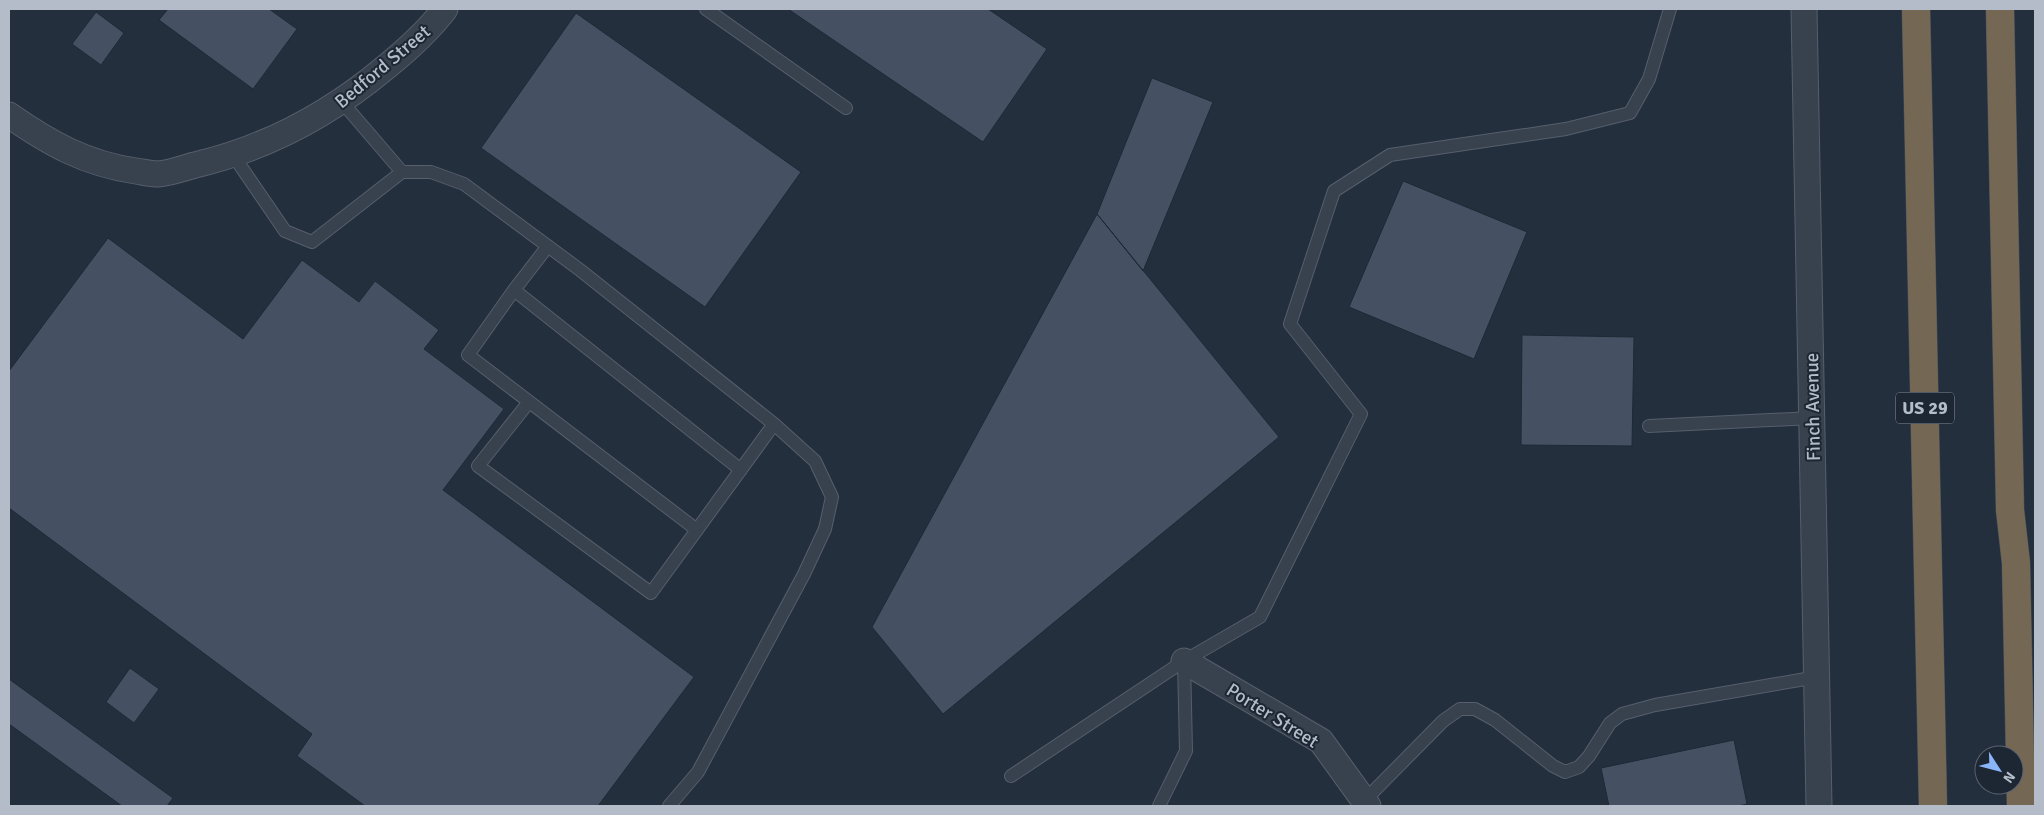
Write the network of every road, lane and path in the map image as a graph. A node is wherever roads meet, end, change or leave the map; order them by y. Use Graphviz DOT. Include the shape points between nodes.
graph roads {
  1 [pos="445,9"];
  2 [pos="706,9"];
  3 [pos="1670,9"];
  4 [pos="1804,9"];
  5 [pos="1916,9"];
  6 [pos="2000,9"];
  7 [pos="342,102"];
  8 [pos="846,108"];
  9 [pos="9,115"];
  10 [pos="233,156"];
  11 [pos="402,172"];
  12 [pos="548,246"];
  13 [pos="514,290"];
  14 [pos="529,402"];
  15 [pos="1812,418"];
  16 [pos="774,424"];
  17 [pos="1649,426"];
  18 [pos="741,470"];
  19 [pos="697,530"];
  20 [pos="1184,661"];
  21 [pos="1817,677"];
  22 [pos="1012,776"];
  23 [pos="1366,803"];
  24 [pos="669,806"];
  25 [pos="1159,806"];
  26 [pos="1819,806"];
  27 [pos="1933,806"];
  28 [pos="2021,806"];
  1 -- 7 [label="street, Bedford Street" via="411,46"];
  2 -- 8 [label="lane"];
  3 -- 20 [label="lane" via="1649,79 1630,113 1566,129 1390,155 1334,191 1290,324 1361,414 1260,617"];
  4 -- 15 [label="street, Finch Avenue"];
  5 -- 27 [label="highway, US 29"];
  6 -- 28 [label="highway" via="2010,510 2016,563"];
  7 -- 10 [label="street, Bedford Street" via="299,127"];
  7 -- 11 [label="lane"];
  9 -- 10 [label="street, Bedford Street" via="43,139 74,155 117,168 159,174"];
  10 -- 11 [label="lane" via="285,231 312,242"];
  11 -- 12 [label="lane" via="431,172 464,184"];
  12 -- 13 [label="lane"];
  12 -- 16 [label="lane"];
  13 -- 14 [label="lane" via="468,356"];
  13 -- 18 [label="lane"];
  14 -- 19 [label="lane"];
  14 -- 19 [label="lane" via="478,466 651,593"];
  15 -- 17 [label="lane"];
  15 -- 21 [label="street, Finch Avenue"];
  16 -- 18 [label="lane"];
  16 -- 24 [label="lane" via="815,461 832,497 825,529 698,772"];
  18 -- 19 [label="lane"];
  20 -- 22 [label="lane"];
  20 -- 23 [label="street, Porter Street" via="1321,741"];
  20 -- 25 [label="lane" via="1186,752"];
  21 -- 23 [label="lane" via="1655,705 1622,714 1610,723 1579,767 1566,772 1553,766 1495,720 1475,709 1460,709 1442,721"];
  21 -- 26 [label="street, Finch Avenue"];
}
